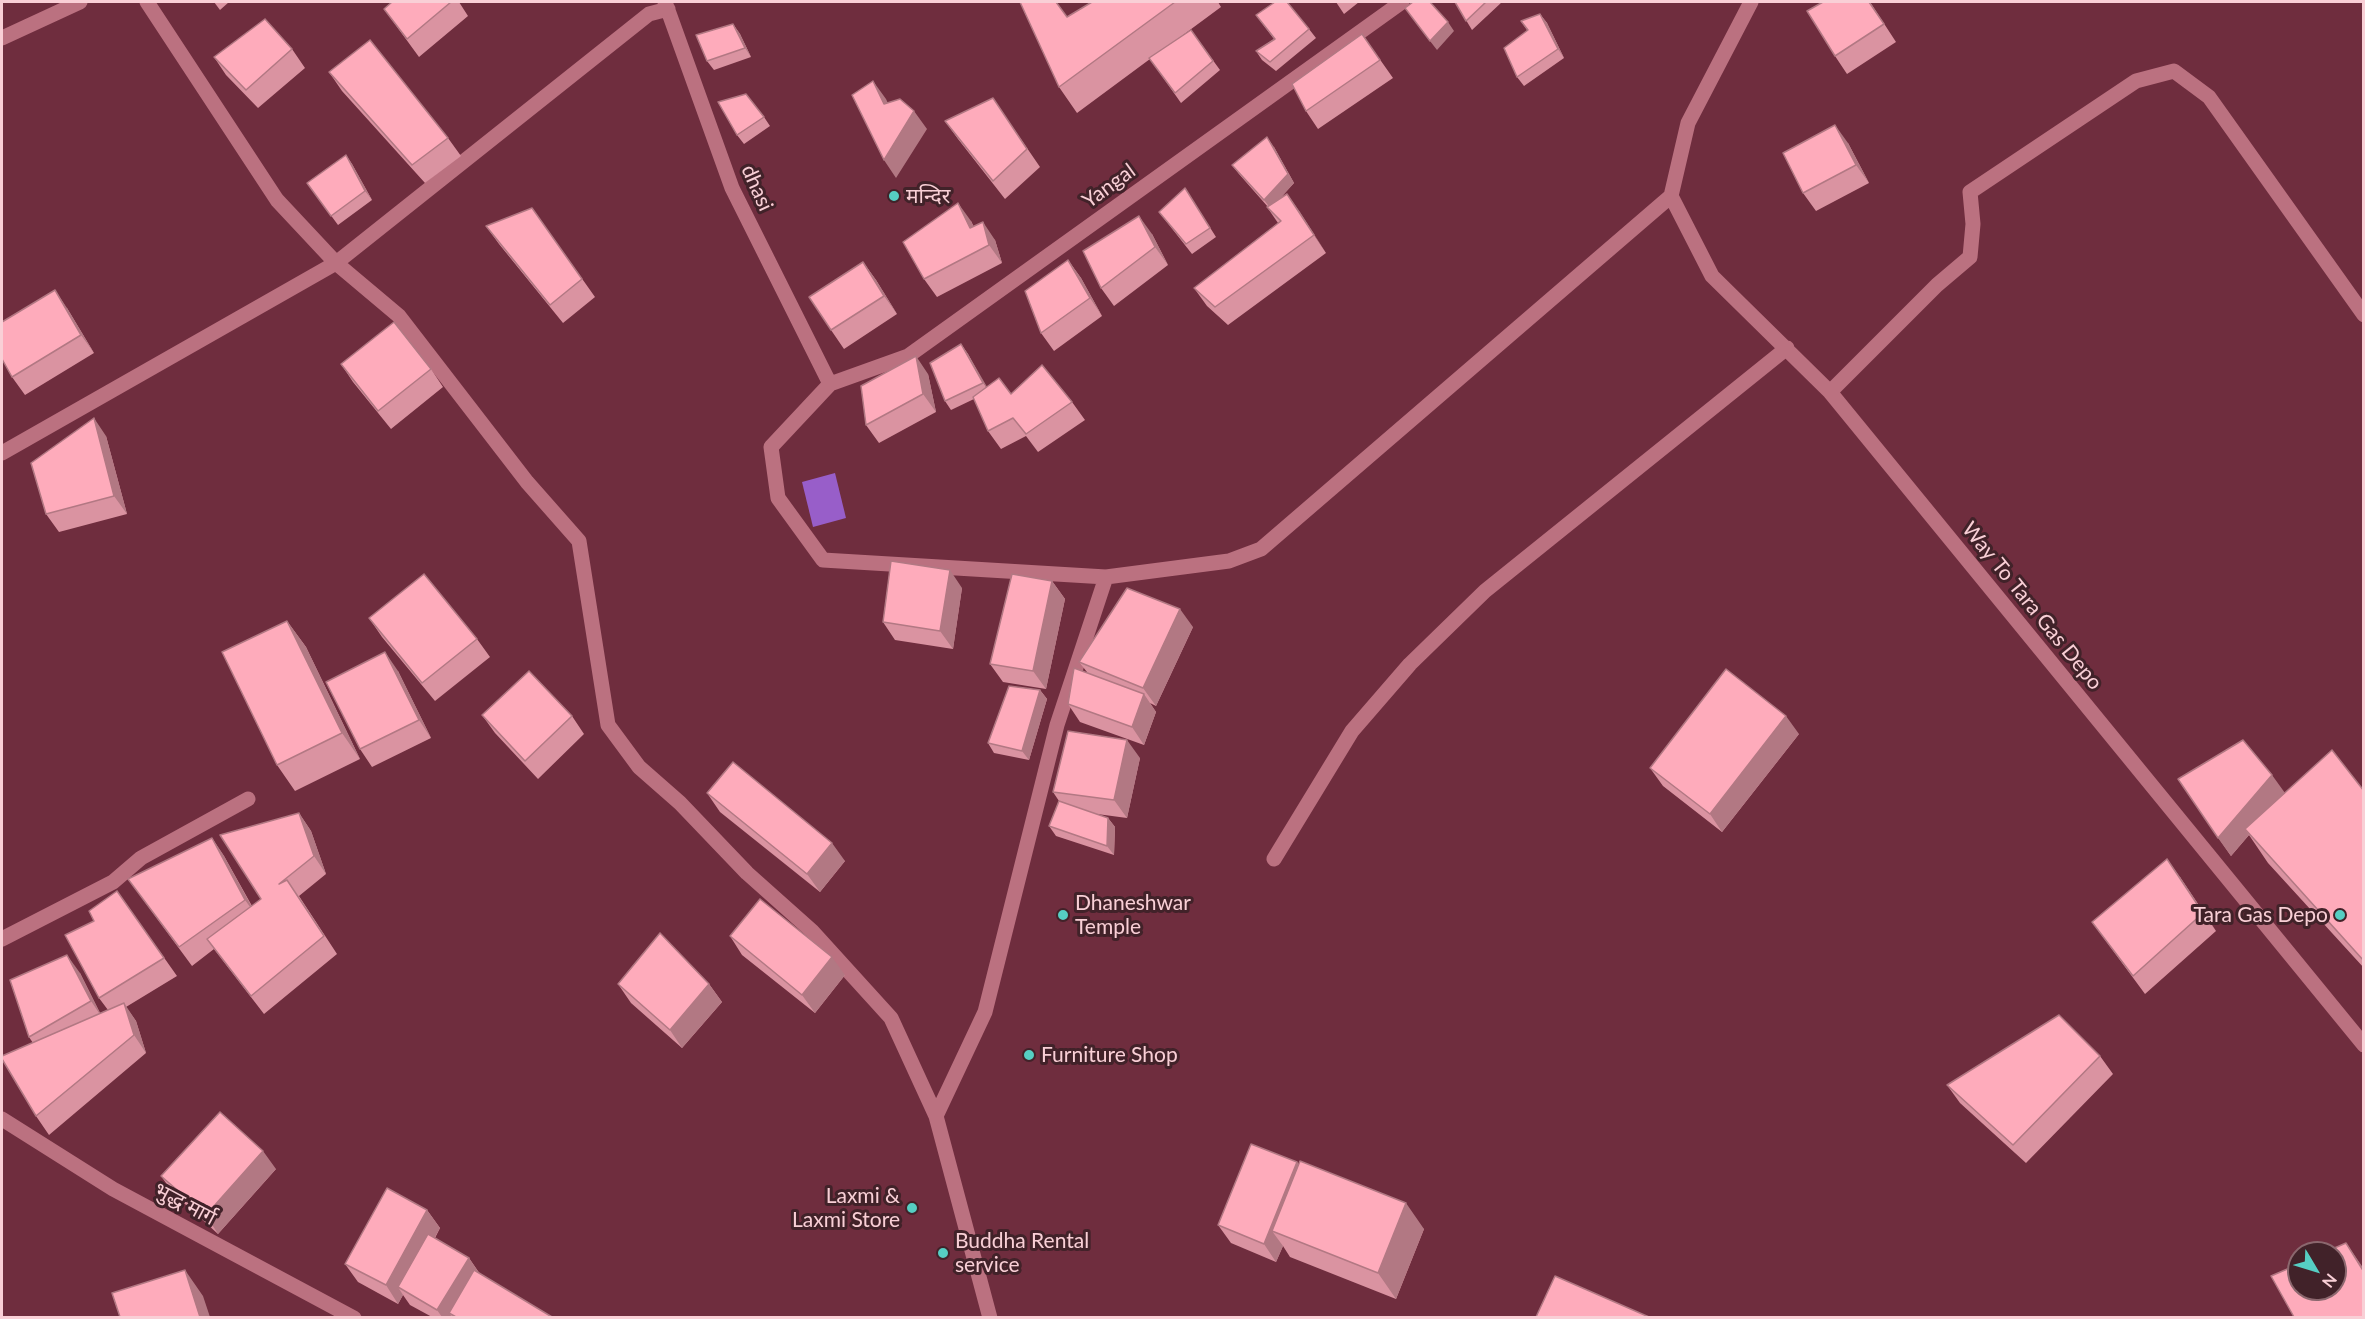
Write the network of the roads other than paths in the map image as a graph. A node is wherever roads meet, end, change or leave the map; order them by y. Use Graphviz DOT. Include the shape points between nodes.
graph roads {
  1 [pos="81,2"];
  2 [pos="147,2"];
  3 [pos="1402,2"];
  4 [pos="1751,2"];
  5 [pos="666,5"];
  6 [pos="2,38"];
  7 [pos="1671,196"];
  8 [pos="336,263"];
  9 [pos="2364,315"];
  10 [pos="1787,348"];
  11 [pos="830,384"];
  12 [pos="1830,392"];
  13 [pos="2,453"];
  14 [pos="1106,577"];
  15 [pos="248,799"];
  16 [pos="1274,859"];
  17 [pos="2,939"];
  18 [pos="2364,1045"];
  19 [pos="936,1116"];
  20 [pos="2,1119"];
  21 [pos="354,1317"];
  22 [pos="990,1317"];
  1 -- 6 [label="street"];
  2 -- 8 [label="street" via="277,200"];
  3 -- 11 [label="street, Yangal" via="908,356"];
  4 -- 7 [label="street" via="1688,123"];
  5 -- 8 [label="street" via="649,14"];
  5 -- 11 [label="street, dhasi" via="732,188"];
  7 -- 10 [label="street, Way To Tara Gas Depo" via="1712,276"];
  7 -- 14 [label="street" via="1261,549 1229,561"];
  8 -- 13 [label="street"];
  8 -- 19 [label="street" via="399,316 527,482 579,541 608,725 639,767 812,931 891,1018"];
  9 -- 12 [label="street" via="2209,97 2174,71 2136,81 1970,192 1970,257"];
  10 -- 12 [label="street, Way To Tara Gas Depo"];
  10 -- 16 [label="street" via="1485,591 1410,664 1352,730"];
  11 -- 14 [label="street" via="771,447 778,498 823,560"];
  12 -- 18 [label="street, Way To Tara Gas Depo"];
  14 -- 19 [label="street" via="1057,724 985,1012"];
  15 -- 17 [label="street" via="141,858 113,882"];
  19 -- 22 [label="street"];
  20 -- 21 [label="street, भुद्ध मार्ग" via="113,1190"];
}
